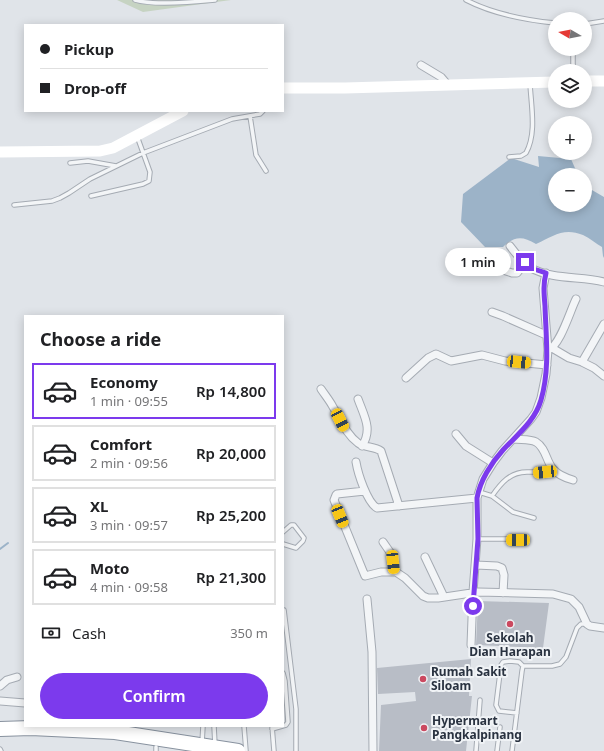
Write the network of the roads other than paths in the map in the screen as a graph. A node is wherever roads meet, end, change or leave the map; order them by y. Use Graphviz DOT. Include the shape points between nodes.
graph roads {
  1 [pos="135,0"];
  2 [pos="216,0"];
  3 [pos="466,0"];
  4 [pos="604,21"];
  5 [pos="548,22"];
  6 [pos="592,23"];
  7 [pos="421,65"];
  8 [pos="592,81"];
  9 [pos="604,81"];
  10 [pos="530,82"];
  11 [pos="548,82"];
  12 [pos="447,84"];
  13 [pos="284,88"];
  14 [pos="181,112"];
  15 [pos="262,112"];
  16 [pos="250,116"];
  17 [pos="137,135"];
  18 [pos="0,152"];
  19 [pos="143,153"];
  20 [pos="509,157"];
  21 [pos="70,163"];
  22 [pos="116,166"];
  23 [pos="266,171"];
  24 [pos="91,196"];
  25 [pos="14,205"];
  26 [pos="510,246"];
  27 [pos="525,262"];
  28 [pos="503,270"];
  29 [pos="546,273"];
  30 [pos="604,282"];
  31 [pos="576,299"];
  32 [pos="492,312"];
  33 [pos="604,324"];
  34 [pos="546,335"];
  35 [pos="550,349"];
  36 [pos="582,362"];
  37 [pos="547,365"];
  38 [pos="604,376"];
  39 [pos="406,378"];
  40 [pos="321,389"];
  41 [pos="358,399"];
  42 [pos="456,434"];
  43 [pos="514,439"];
  44 [pos="362,446"];
  45 [pos="356,462"];
  46 [pos="493,463"];
  47 [pos="553,469"];
  48 [pos="573,480"];
  49 [pos="365,491"];
  50 [pos="477,495"];
  51 [pos="492,496"];
  52 [pos="399,506"];
  53 [pos="534,518"];
  54 [pos="284,531"];
  55 [pos="478,539"];
  56 [pos="518,540"];
  57 [pos="383,542"];
  58 [pos="284,544"];
  59 [pos="425,557"];
  60 [pos="476,565"];
  61 [pos="394,572"];
  62 [pos="473,592"];
  63 [pos="503,593"];
  64 [pos="444,597"];
  65 [pos="367,599"];
  66 [pos="284,610"];
  67 [pos="587,624"];
  68 [pos="604,628"];
  69 [pos="471,645"];
  70 [pos="523,666"];
  71 [pos="17,677"];
  72 [pos="284,677"];
  73 [pos="0,686"];
  74 [pos="480,700"];
  75 [pos="0,701"];
  76 [pos="24,703"];
  77 [pos="517,713"];
  78 [pos="284,725"];
  79 [pos="203,727"];
  80 [pos="214,727"];
  81 [pos="244,727"];
  82 [pos="500,727"];
  83 [pos="91,728"];
  84 [pos="272,728"];
  85 [pos="0,729"];
  86 [pos="0,738"];
  87 [pos="209,747"];
  88 [pos="156,749"];
  89 [pos="179,751"];
  90 [pos="238,751"];
  91 [pos="246,751"];
  92 [pos="274,751"];
  93 [pos="296,751"];
  94 [pos="373,751"];
  95 [pos="476,751"];
  96 [pos="497,751"];
  97 [pos="512,751"];
  1 -- 2 [label="lane"];
  3 -- 5 [label="lane" via="491,11"];
  4 -- 6 [label="lane"];
  7 -- 12 [label="street" via="441,77"];
  8 -- 9 [label="street"];
  10 -- 11 [label="street"];
  10 -- 12 [label="street"];
  10 -- 20 [label="lane" via="531,140 526,153"];
  12 -- 13 [label="street"];
  14 -- 17 [label="street"];
  15 -- 16 [label="lane"];
  16 -- 19 [label="lane" via="232,119"];
  16 -- 23 [label="lane" via="256,155"];
  17 -- 18 [label="street" via="113,148 100,151"];
  17 -- 19 [label="lane"];
  19 -- 22 [label="lane"];
  19 -- 24 [label="lane" via="150,172 149,181"];
  21 -- 22 [label="lane" via="88,161"];
  22 -- 25 [label="lane" via="60,198"];
  26 -- 27 [label="street"];
  27 -- 28 [label="street" via="516,273"];
  27 -- 29 [label="street" via="534,269"];
  29 -- 30 [label="street"];
  29 -- 34 [label="street" via="543,288"];
  31 -- 35 [label="street" via="558,339"];
  32 -- 34 [label="street"];
  33 -- 36 [label="street"];
  34 -- 35 [label="street"];
  35 -- 36 [label="street"];
  35 -- 37 [label="street"];
  36 -- 38 [label="street"];
  37 -- 39 [label="street" via="505,361 482,355 451,361 436,354"];
  37 -- 43 [label="street" via="536,412"];
  40 -- 44 [label="street" via="347,432"];
  41 -- 44 [label="street" via="368,429"];
  42 -- 46 [label="street" via="466,446"];
  43 -- 46 [label="street"];
  43 -- 47 [label="street" via="535,442 545,453"];
  44 -- 52 [label="street" via="382,451"];
  45 -- 49 [label="street"];
  46 -- 50 [label="street"];
  47 -- 48 [label="street"];
  47 -- 51 [label="lane" via="510,476"];
  49 -- 52 [label="street" via="376,508"];
  49 -- 61 [label="street" via="337,494 335,501 365,576"];
  50 -- 51 [label="lane"];
  50 -- 52 [label="street"];
  50 -- 55 [label="street"];
  51 -- 53 [label="lane" via="509,510"];
  54 -- 58 [label="lane" via="291,525 294,526 304,538 296,548"];
  55 -- 56 [label="lane"];
  55 -- 60 [label="street"];
  57 -- 61 [label="street" via="392,555"];
  59 -- 64 [label="street"];
  60 -- 62 [label="street"];
  60 -- 63 [label="street" via="502,568"];
  61 -- 64 [label="street" via="403,576 426,598"];
  62 -- 63 [label="street"];
  62 -- 64 [label="street"];
  62 -- 69 [label="street"];
  63 -- 67 [label="street" via="554,594 571,599"];
  65 -- 94 [label="street" via="372,652"];
  66 -- 93 [label="lane" via="296,709"];
  67 -- 68 [label="street"];
  67 -- 70 [label="lane" via="581,624 577,628 566,657 560,664"];
  70 -- 77 [label="lane"];
  70 -- 77 [label="lane" via="517,661 502,664 496,702 499,711"];
  71 -- 73 [label="street" via="7,680"];
  72 -- 78 [label="lane" via="288,722"];
  74 -- 95 [label="lane"];
  75 -- 76 [label="street"];
  77 -- 97 [label="lane"];
  79 -- 87 [label="lane"];
  80 -- 87 [label="lane"];
  81 -- 91 [label="lane"];
  82 -- 96 [label="lane"];
  83 -- 85 [label="highway"];
  83 -- 87 [label="highway"];
  84 -- 92 [label="lane"];
  86 -- 88 [label="highway" via="88,739"];
  87 -- 90 [label="highway"];
  88 -- 89 [label="highway"];
}
